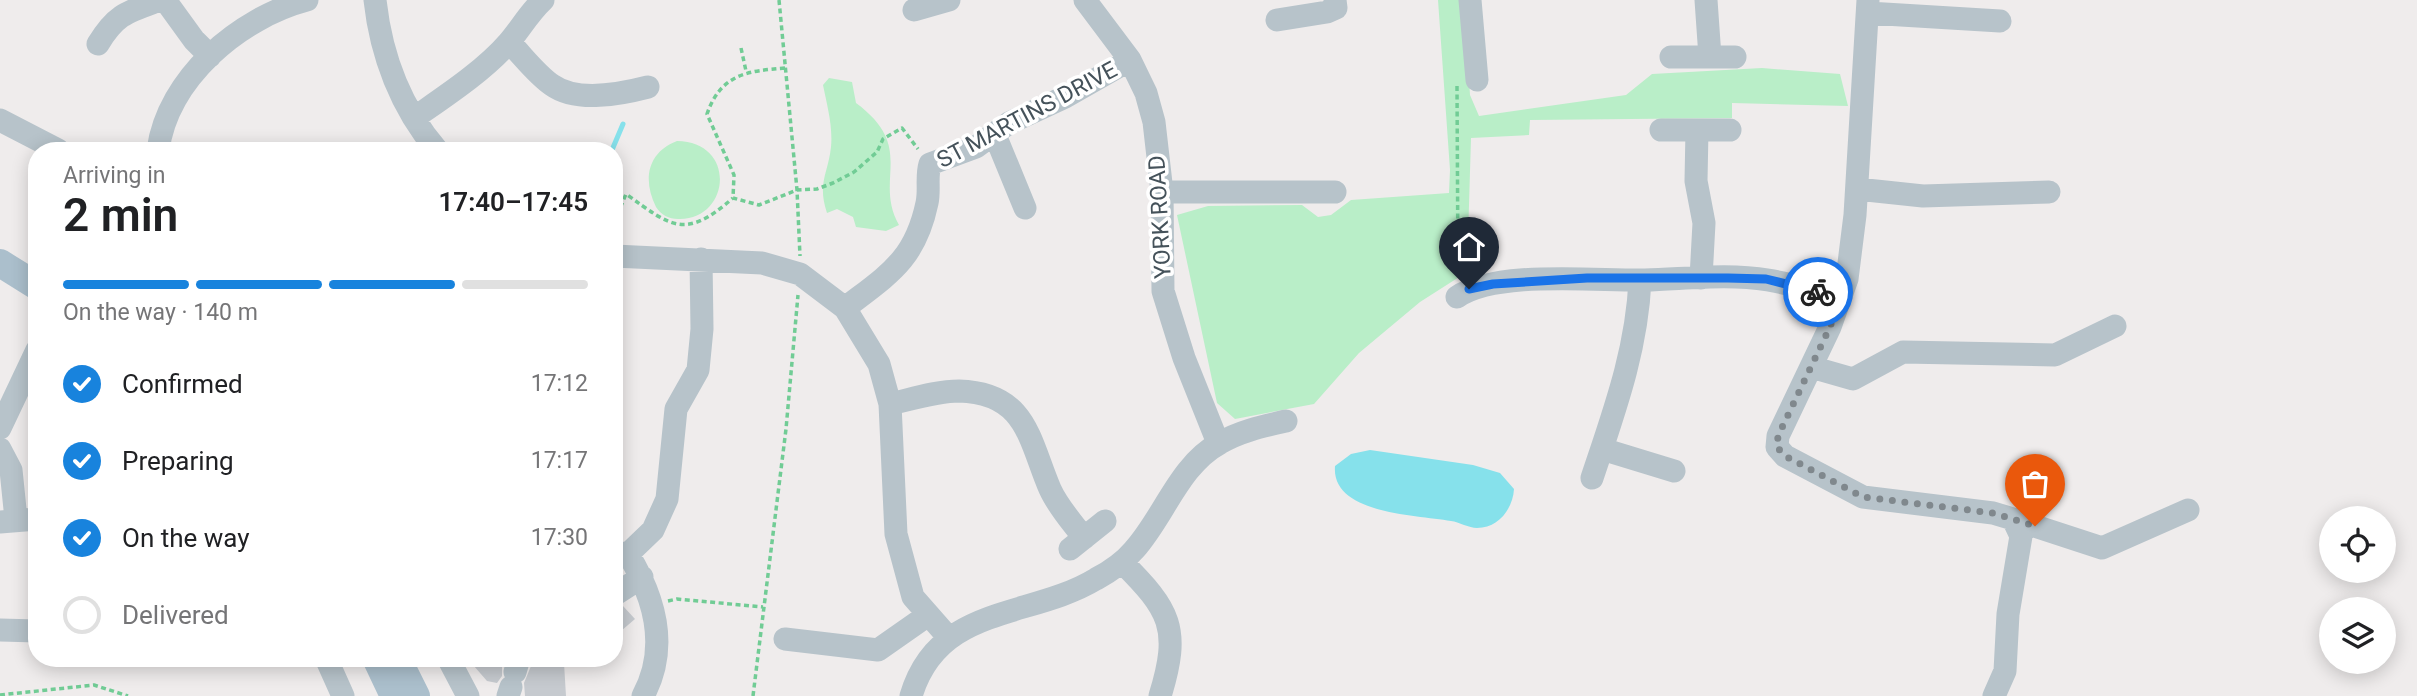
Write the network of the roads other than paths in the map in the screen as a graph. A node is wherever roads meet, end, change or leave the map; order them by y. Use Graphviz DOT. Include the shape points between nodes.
graph roads {
  1 [pos="160,0"];
  2 [pos="165,0"];
  3 [pos="307,0"];
  4 [pos="374,0"];
  5 [pos="948,0"];
  6 [pos="1085,0"];
  7 [pos="1470,0"];
  8 [pos="1706,0"];
  9 [pos="535,3"];
  10 [pos="1336,4"];
  11 [pos="1868,7"];
  12 [pos="914,10"];
  13 [pos="1277,20"];
  14 [pos="2000,21"];
  15 [pos="509,42"];
  16 [pos="97,44"];
  17 [pos="210,56"];
  18 [pos="1671,57"];
  19 [pos="1710,57"];
  20 [pos="1735,57"];
  21 [pos="1130,61"];
  22 [pos="1467,78"];
  23 [pos="649,87"];
  24 [pos="414,118"];
  25 [pos="0,120"];
  26 [pos="1661,130"];
  27 [pos="1697,130"];
  28 [pos="1730,130"];
  29 [pos="995,135"];
  30 [pos="43,142"];
  31 [pos="160,142"];
  32 [pos="431,142"];
  33 [pos="1857,189"];
  34 [pos="1162,192"];
  35 [pos="1335,192"];
  36 [pos="2049,192"];
  37 [pos="1025,208"];
  38 [pos="0,242"];
  39 [pos="623,256"];
  40 [pos="28,259"];
  41 [pos="701,259"];
  42 [pos="0,263"];
  43 [pos="1701,278"];
  44 [pos="28,280"];
  45 [pos="1640,280"];
  46 [pos="1457,297"];
  47 [pos="1840,298"];
  48 [pos="845,308"];
  49 [pos="2115,326"];
  50 [pos="1811,367"];
  51 [pos="28,368"];
  52 [pos="890,404"];
  53 [pos="1286,421"];
  54 [pos="0,428"];
  55 [pos="1219,443"];
  56 [pos="0,449"];
  57 [pos="1602,449"];
  58 [pos="1674,471"];
  59 [pos="1592,478"];
  60 [pos="2188,510"];
  61 [pos="2013,519"];
  62 [pos="18,520"];
  63 [pos="1105,521"];
  64 [pos="623,552"];
  65 [pos="623,555"];
  66 [pos="1122,562"];
  67 [pos="642,577"];
  68 [pos="623,589"];
  69 [pos="928,615"];
  70 [pos="0,630"];
  71 [pos="28,631"];
  72 [pos="949,638"];
  73 [pos="785,639"];
  74 [pos="330,667"];
  75 [pos="380,667"];
  76 [pos="402,667"];
  77 [pos="453,667"];
  78 [pos="343,696"];
  79 [pos="394,696"];
  80 [pos="416,696"];
  81 [pos="468,696"];
  82 [pos="643,696"];
  83 [pos="911,696"];
  84 [pos="1160,696"];
  85 [pos="1994,696"];
  1 -- 16 [label="street" via="122,13"];
  2 -- 17 [label="street"];
  3 -- 17 [label="street" via="261,18"];
  4 -- 24 [label="street" via="390,69"];
  5 -- 12 [label="street"];
  6 -- 21 [label="street, YORK ROAD"];
  7 -- 22 [label="street"];
  8 -- 19 [label="street"];
  9 -- 15 [label="street"];
  10 -- 13 [label="street" via="1327,12"];
  11 -- 14 [label="street"];
  11 -- 33 [label="street"];
  15 -- 23 [label="street" via="553,86 568,91 623,94"];
  15 -- 24 [label="street"];
  17 -- 31 [label="street" via="180,94"];
  18 -- 19 [label="street"];
  19 -- 20 [label="street"];
  21 -- 29 [label="street, ST MARTINS DRIVE" via="1009,123"];
  21 -- 34 [label="street, YORK ROAD" via="1154,122"];
  24 -- 32 [label="street"];
  25 -- 30 [label="street"];
  26 -- 27 [label="street"];
  27 -- 28 [label="street"];
  27 -- 43 [label="street" via="1696,181 1704,223"];
  29 -- 37 [label="street"];
  29 -- 48 [label="street, ST MARTINS DRIVE" via="930,164 929,197 911,248 901,264"];
  33 -- 36 [label="street" via="1923,196"];
  33 -- 47 [label="street" via="1847,279"];
  34 -- 35 [label="street"];
  34 -- 55 [label="street, YORK ROAD" via="1163,291"];
  38 -- 40 [label="main road"];
  39 -- 41 [label="street"];
  41 -- 48 [label="street" via="762,263 800,274"];
  41 -- 64 [label="street" via="698,370 676,409 667,499 653,530"];
  42 -- 44 [label="main road"];
  43 -- 45 [label="street"];
  43 -- 47 [label="street" via="1766,279"];
  45 -- 46 [label="street" via="1493,284"];
  45 -- 57 [label="street" via="1636,334"];
  47 -- 50 [label="street"];
  48 -- 52 [label="street" via="879,364"];
  49 -- 50 [label="street" via="2055,355 1903,352 1853,379"];
  50 -- 61 [label="street" via="1778,436 1777,447 1785,456 1863,497"];
  51 -- 54 [label="street"];
  52 -- 63 [label="street" via="956,391 1002,403 1028,428 1077,544"];
  52 -- 69 [label="street" via="896,534 913,597"];
  53 -- 55 [label="street"];
  55 -- 66 [label="street" via="1191,468"];
  56 -- 62 [label="street" via="11,470"];
  57 -- 58 [label="street"];
  57 -- 59 [label="street"];
  60 -- 61 [label="street" via="2102,548"];
  61 -- 85 [label="street" via="2021,536 2008,614 2006,671"];
  65 -- 67 [label="street"];
  66 -- 72 [label="street" via="1094,580 976,621"];
  66 -- 84 [label="street" via="1167,617 1169,667"];
  67 -- 68 [label="street"];
  67 -- 82 [label="street" via="653,605 658,640 653,677"];
  69 -- 72 [label="street"];
  69 -- 73 [label="street" via="878,650"];
  70 -- 71 [label="street"];
  72 -- 83 [label="street" via="922,670"];
  74 -- 78 [label="street"];
  75 -- 79 [label="main road"];
  76 -- 80 [label="main road"];
  77 -- 81 [label="street"];
}
